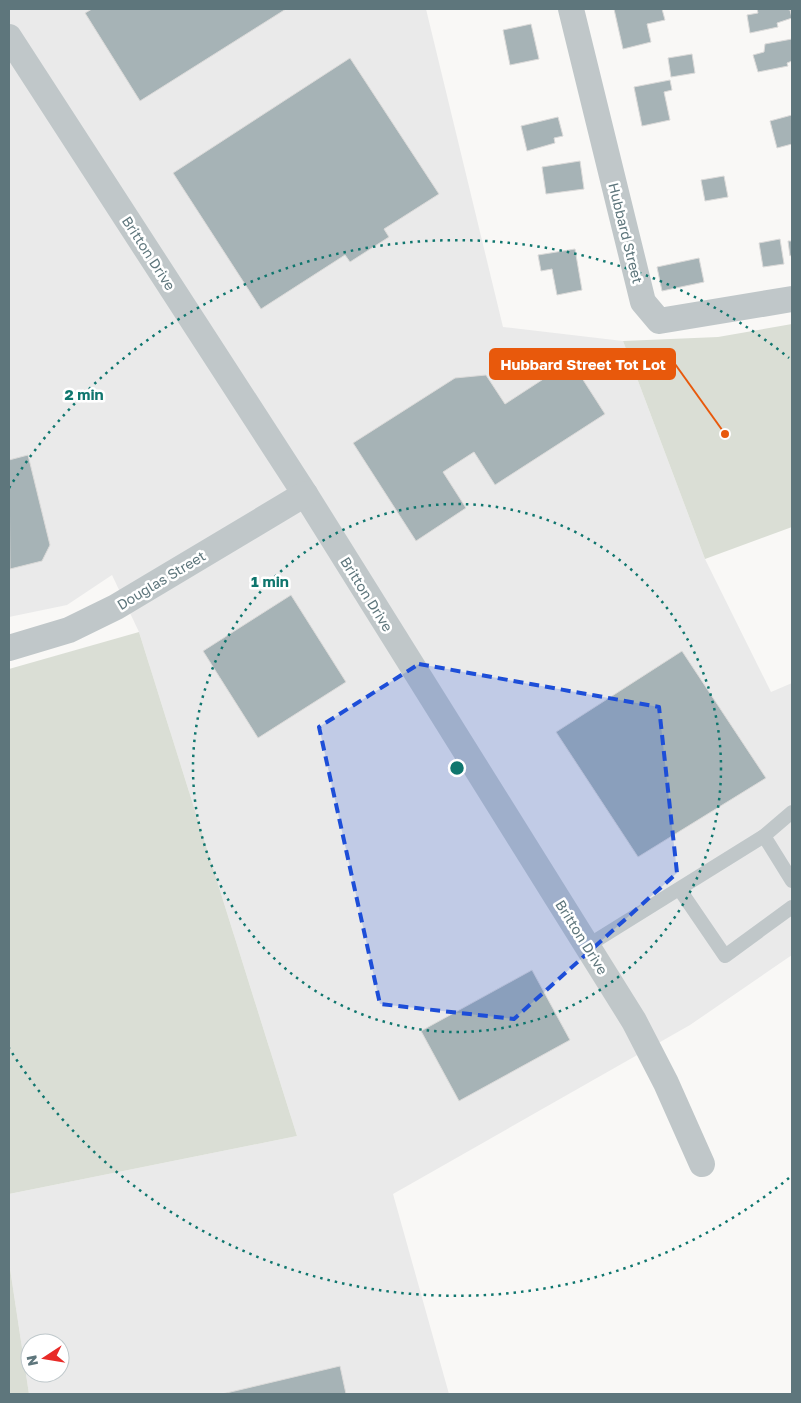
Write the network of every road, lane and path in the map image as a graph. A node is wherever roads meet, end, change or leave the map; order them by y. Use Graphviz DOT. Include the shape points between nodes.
graph roads {
  1 [pos="571,9"];
  2 [pos="9,37"];
  3 [pos="792,299"];
  4 [pos="305,494"];
  5 [pos="9,648"];
  6 [pos="792,812"];
  7 [pos="764,836"];
  8 [pos="792,881"];
  9 [pos="680,890"];
  10 [pos="792,907"];
  11 [pos="587,946"];
  12 [pos="702,1164"];
  1 -- 3 [label="street, Hubbard Street" via="644,302 659,321"];
  2 -- 4 [label="street, Britton Drive"];
  4 -- 5 [label="street, Douglas Street" via="116,607 69,630"];
  4 -- 11 [label="street, Britton Drive"];
  6 -- 7 [label="lane"];
  7 -- 8 [label="lane"];
  7 -- 9 [label="lane"];
  9 -- 10 [label="lane" via="725,956"];
  9 -- 11 [label="lane"];
  11 -- 12 [label="street, Britton Drive" via="651,1052"];
}
